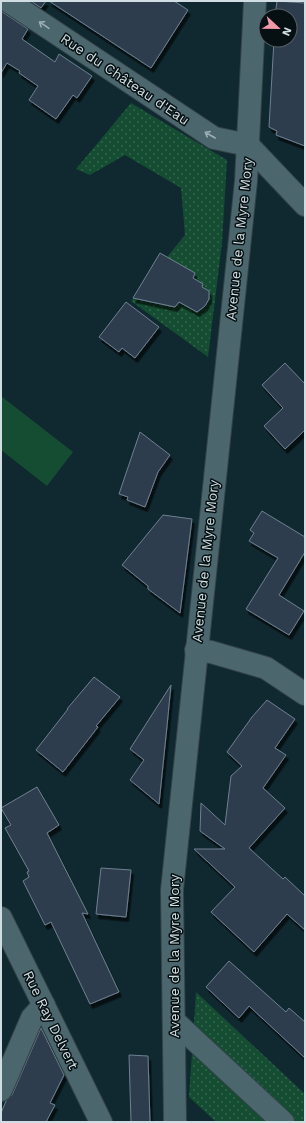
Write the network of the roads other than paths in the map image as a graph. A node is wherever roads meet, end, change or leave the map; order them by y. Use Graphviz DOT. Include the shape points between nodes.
graph roads {
  1 [pos="8,1"];
  2 [pos="255,1"];
  3 [pos="248,145"];
  4 [pos="305,205"];
  5 [pos="196,650"];
  6 [pos="305,694"];
  7 [pos="1,918"];
  8 [pos="44,1005"];
  9 [pos="174,1021"];
  10 [pos="1,1090"];
  11 [pos="101,1122"];
  12 [pos="175,1122"];
  13 [pos="283,1122"];
  3 -- 1 [label="street, Rue du Château d'Eau, one-way" via="214,138"];
  2 -- 3 [label="street, Avenue de la Myre Mory"];
  3 -- 4 [label="street"];
  3 -- 5 [label="street, Avenue de la Myre Mory"];
  5 -- 6 [label="street" via="266,668"];
  5 -- 9 [label="street, Avenue de la Myre Mory" via="172,890"];
  7 -- 8 [label="street, Rue Ray Delvert"];
  8 -- 10 [label="street" via="32,1018"];
  8 -- 11 [label="street, Rue Ray Delvert"];
  9 -- 12 [label="street, Avenue de la Myre Mory"];
  9 -- 13 [label="street"];
}
